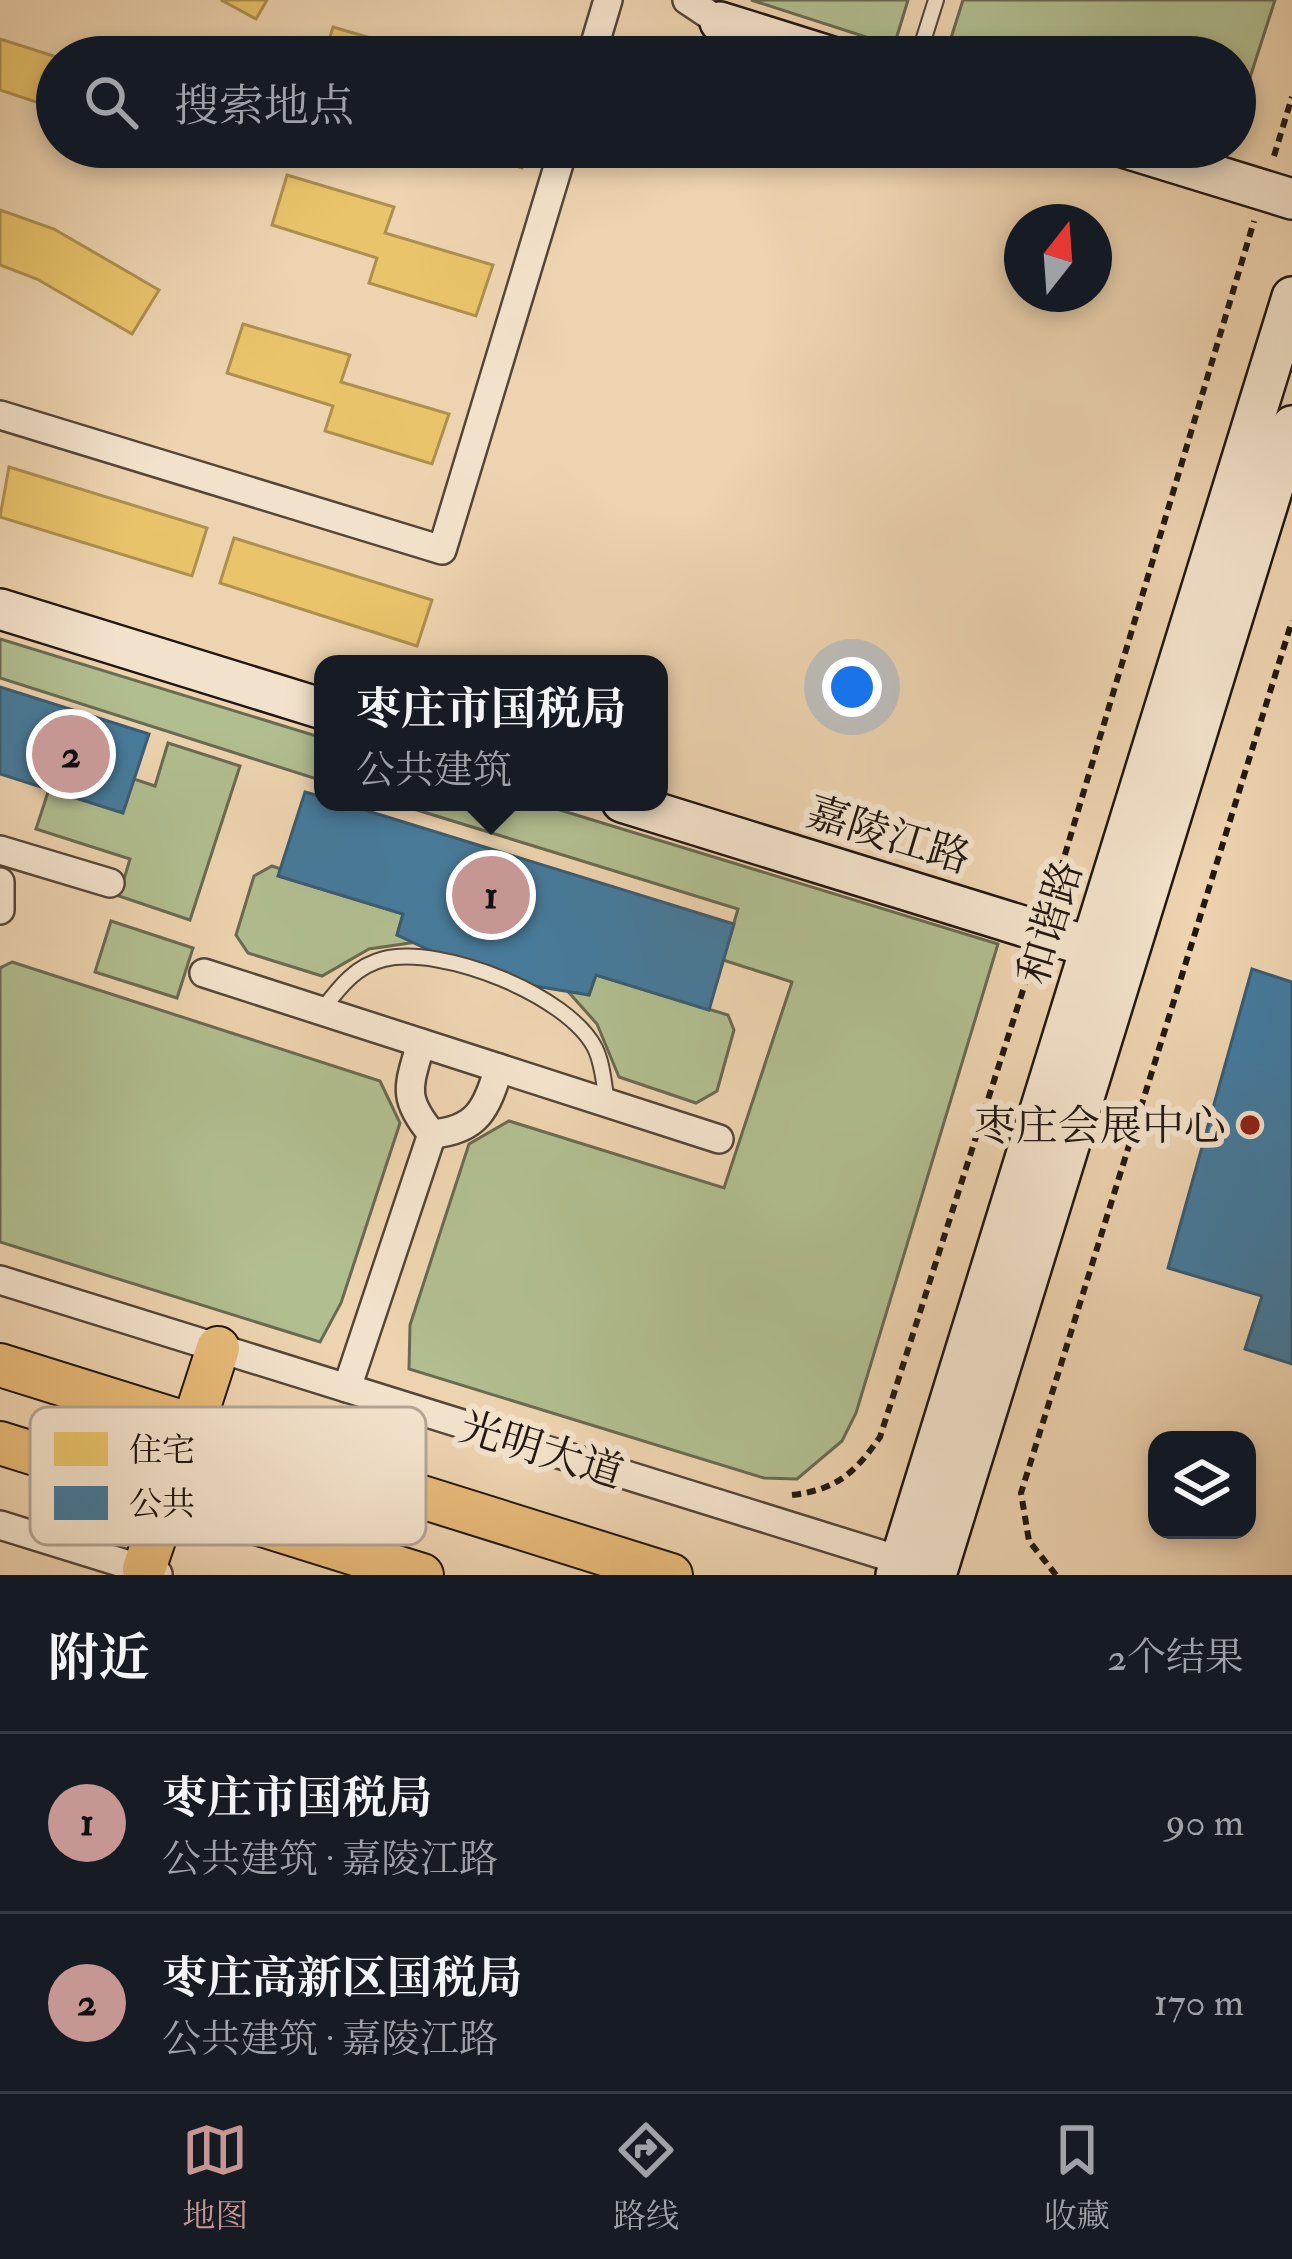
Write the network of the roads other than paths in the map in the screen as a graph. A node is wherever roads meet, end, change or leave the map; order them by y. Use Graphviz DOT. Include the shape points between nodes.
graph roads {
  1 [pos="608,0"];
  2 [pos="936,0"];
  3 [pos="703,11"];
  4 [pos="597,36"];
  5 [pos="773,36"];
  6 [pos="925,36"];
  7 [pos="558,168"];
  8 [pos="1190,168"];
  9 [pos="1277,195"];
  10 [pos="1292,297"];
  11 [pos="0,415"];
  12 [pos="1292,426"];
  13 [pos="0,609"];
  14 [pos="314,706"];
  15 [pos="651,811"];
  16 [pos="0,850"];
  17 [pos="0,882"];
  18 [pos="110,883"];
  19 [pos="0,910"];
  20 [pos="1109,953"];
  21 [pos="204,973"];
  22 [pos="322,1010"];
  23 [pos="422,1042"];
  24 [pos="499,1068"];
  25 [pos="607,1102"];
  26 [pos="433,1134"];
  27 [pos="719,1139"];
  28 [pos="0,1280"];
  29 [pos="218,1348"];
  30 [pos="0,1365"];
  31 [pos="347,1388"];
  32 [pos="135,1407"];
  33 [pos="199,1407"];
  34 [pos="407,1407"];
  35 [pos="426,1413"];
  36 [pos="0,1443"];
  37 [pos="30,1452"];
  38 [pos="426,1498"];
  39 [pos="0,1525"];
  40 [pos="30,1534"];
  41 [pos="65,1545"];
  42 [pos="326,1545"];
  43 [pos="924,1571"];
  44 [pos="153,1572"];
  45 [pos="422,1575"];
  46 [pos="671,1575"];
  1 -- 4 [label="street"];
  2 -- 6 [label="lane"];
  3 -- 5 [label="main road"];
  7 -- 11 [label="street" via="442,550"];
  8 -- 9 [label="main road"];
  10 -- 20 [label="main road, 和谐路"];
  12 -- 20 [label="main road, 和谐路"];
  13 -- 14 [label="main road"];
  15 -- 20 [label="main road, 嘉陵江路"];
  16 -- 18 [label="street"];
  17 -- 19 [label="street"];
  20 -- 43 [label="main road, 和谐路"];
  21 -- 22 [label="street"];
  22 -- 23 [label="street"];
  22 -- 25 [label="lane" via="348,977 383,959 454,965 550,1000 576,1021 597,1052"];
  23 -- 24 [label="street"];
  23 -- 26 [label="street" via="408,1089 413,1111"];
  24 -- 25 [label="street"];
  24 -- 26 [label="street" via="485,1112 461,1131"];
  25 -- 27 [label="street"];
  26 -- 31 [label="street"];
  28 -- 29 [label="street, 光明大道"];
  29 -- 31 [label="street, 光明大道"];
  29 -- 33 [label="main road"];
  30 -- 32 [label="main road, 光明大道"];
  31 -- 34 [label="street, 光明大道"];
  35 -- 43 [label="street, 光明大道"];
  36 -- 37 [label="main road"];
  38 -- 46 [label="main road, 光明大道"];
  39 -- 40 [label="street"];
  41 -- 44 [label="street"];
  42 -- 45 [label="main road"];
}
